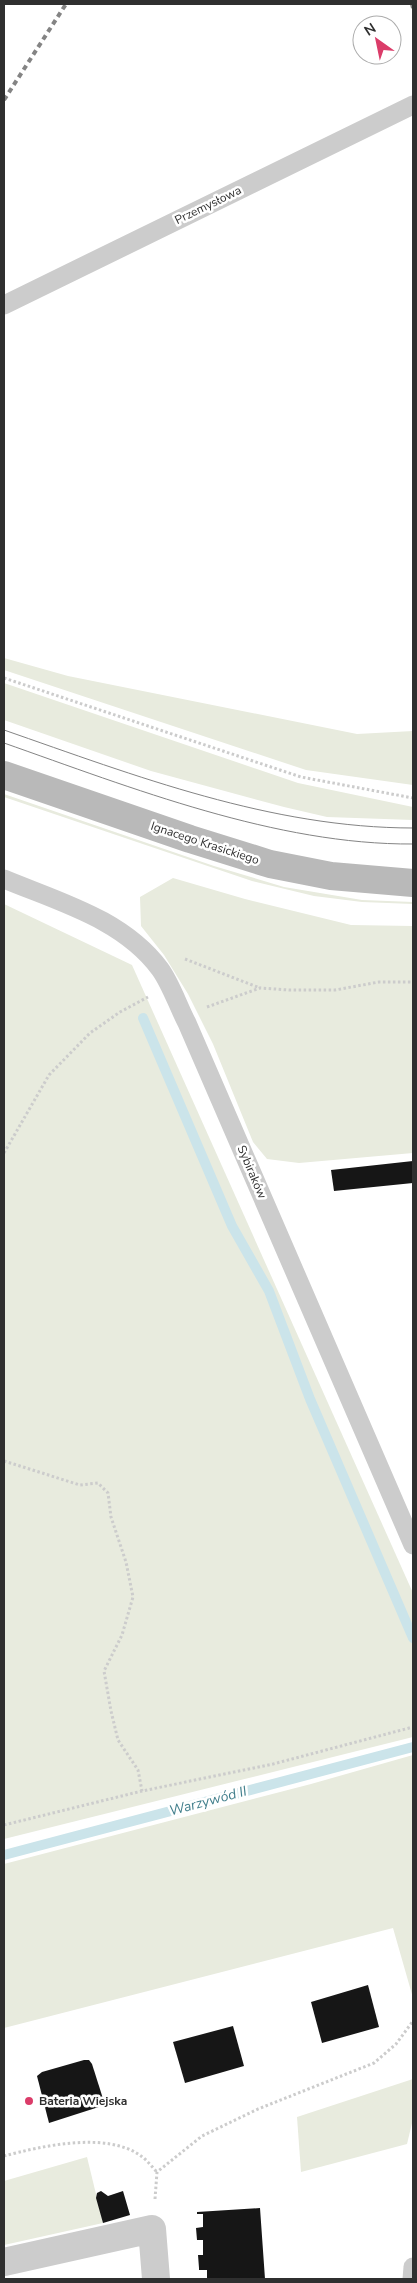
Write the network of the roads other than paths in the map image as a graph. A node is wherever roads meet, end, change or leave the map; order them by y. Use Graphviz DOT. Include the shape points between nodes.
graph roads {
  1 [pos="413,105"];
  2 [pos="4,305"];
  3 [pos="4,775"];
  4 [pos="4,879"];
  5 [pos="413,882"];
  6 [pos="413,1545"];
  7 [pos="4,2262"];
  8 [pos="413,2266"];
  9 [pos="156,2279"];
  10 [pos="412,2279"];
  1 -- 2 [label="lane, Przemysłowa"];
  3 -- 5 [label="street, Ignacego Krasickiego" via="270,864 331,876"];
  4 -- 6 [label="lane, Sybiraków" via="126,933 161,971 187,1023"];
  7 -- 9 [label="street" via="152,2229"];
  8 -- 10 [label="lane"];
}
